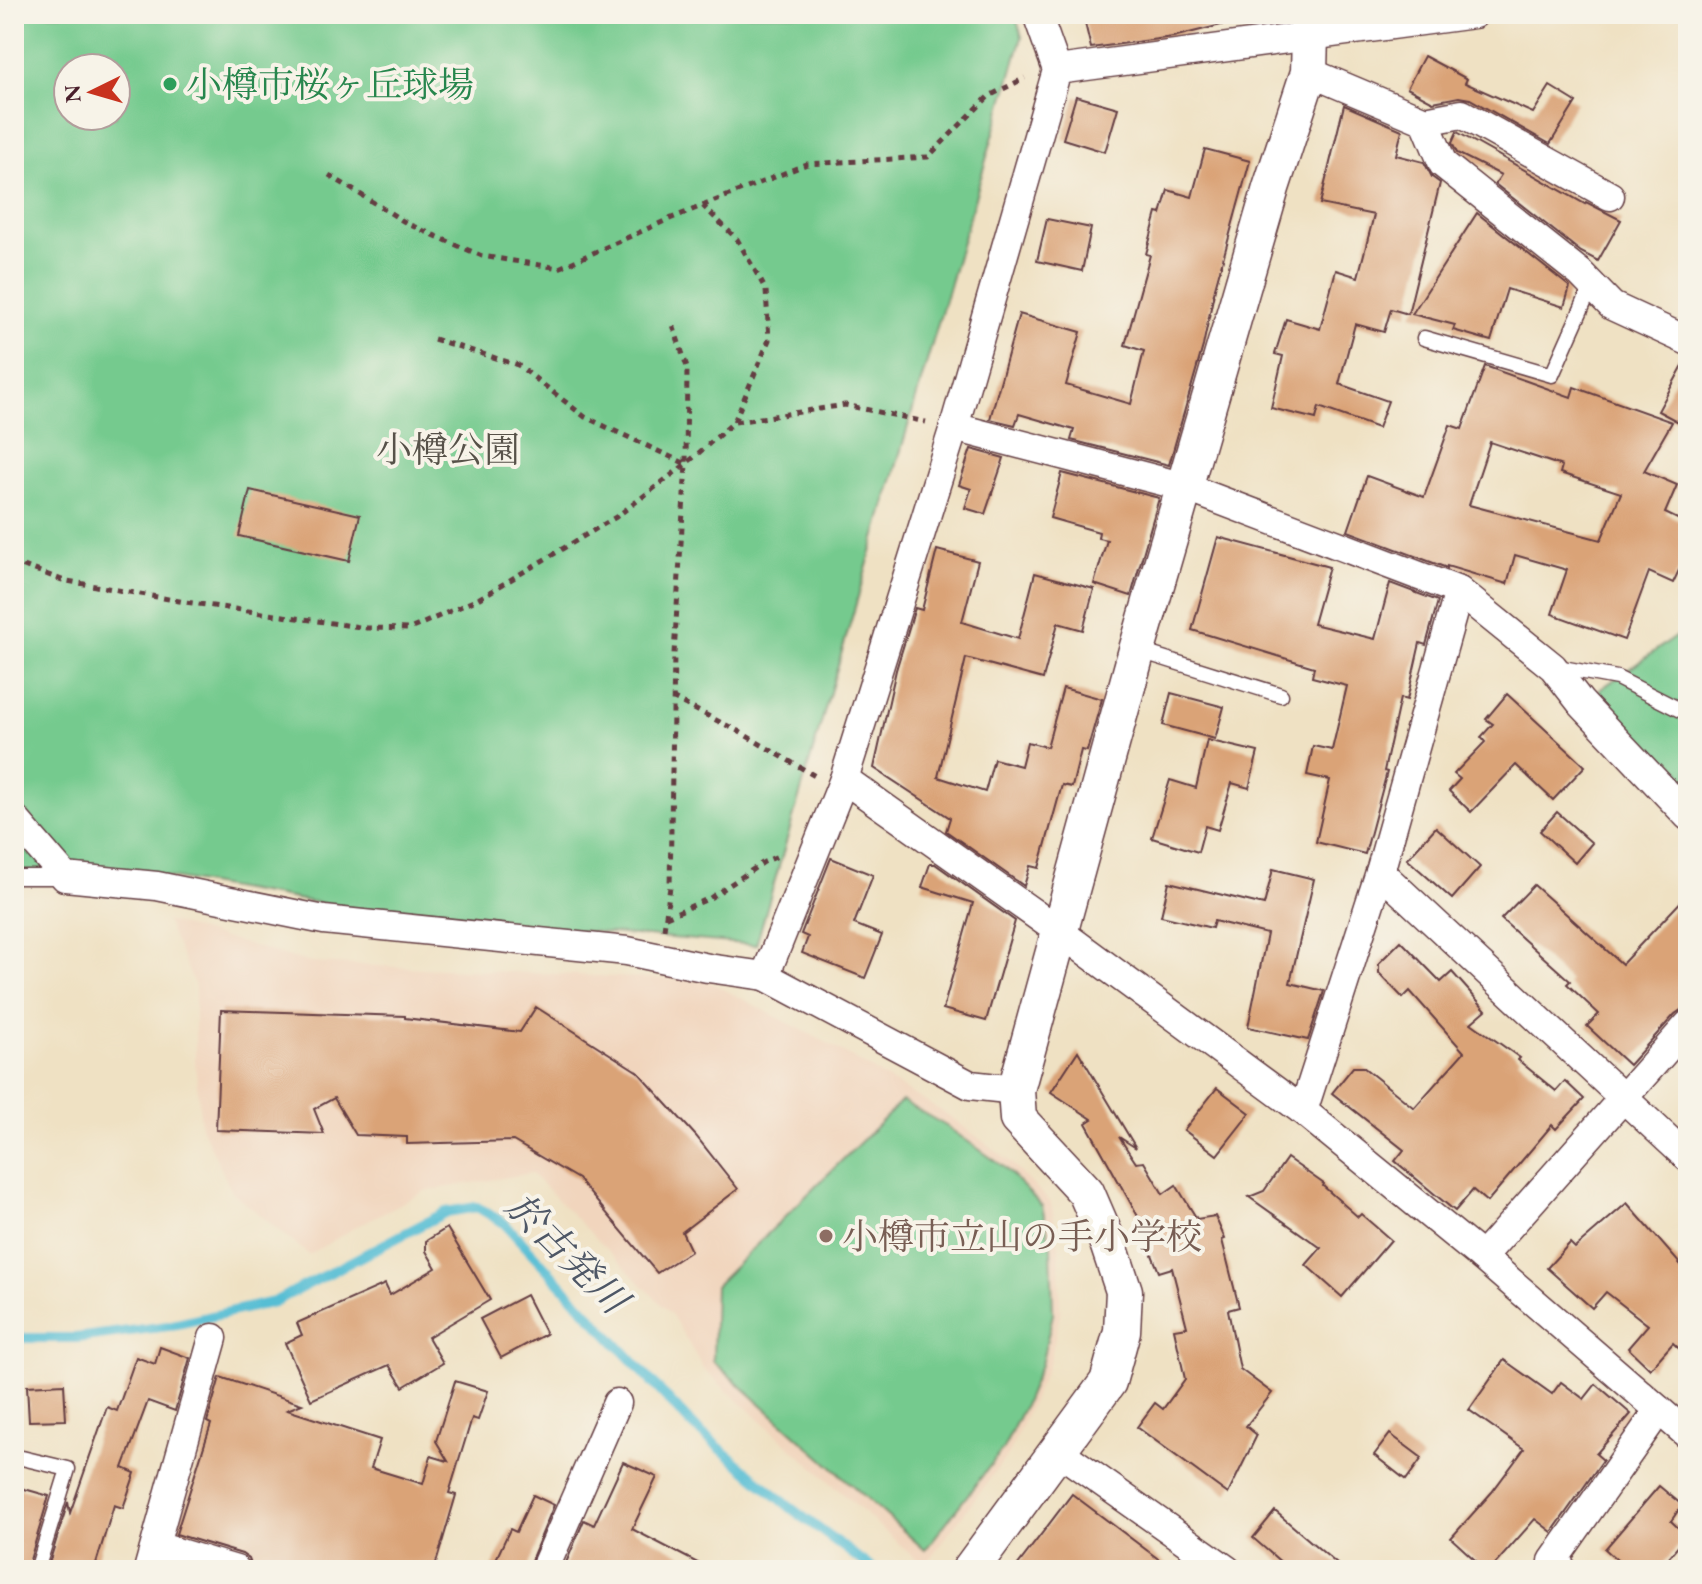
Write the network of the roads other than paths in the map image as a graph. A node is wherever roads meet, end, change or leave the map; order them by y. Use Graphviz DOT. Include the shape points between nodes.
graph roads {
  1 [pos="1037,14"];
  2 [pos="1474,14"];
  3 [pos="1309,25"];
  4 [pos="1309,72"];
  5 [pos="1055,77"];
  6 [pos="1425,121"];
  7 [pos="1610,196"];
  8 [pos="1592,285"];
  9 [pos="1424,338"];
  10 [pos="1688,341"];
  11 [pos="954,427"];
  12 [pos="1185,487"];
  13 [pos="1459,591"];
  14 [pos="1137,650"];
  15 [pos="1553,667"];
  16 [pos="1281,695"];
  17 [pos="1688,714"];
  18 [pos="842,784"];
  19 [pos="1688,816"];
  20 [pos="14,818"];
  21 [pos="1380,872"];
  22 [pos="14,877"];
  23 [pos="65,877"];
  24 [pos="1060,932"];
  25 [pos="765,976"];
  26 [pos="1688,1026"];
  27 [pos="1016,1090"];
  28 [pos="1623,1098"];
  29 [pos="1303,1111"];
  30 [pos="1688,1158"];
  31 [pos="1482,1257"];
  32 [pos="213,1338"];
  33 [pos="617,1403"];
  34 [pos="1659,1410"];
  35 [pos="1688,1435"];
  36 [pos="1058,1451"];
  37 [pos="22,1458"];
  38 [pos="152,1558"];
  39 [pos="37,1570"];
  40 [pos="236,1570"];
  41 [pos="544,1570"];
  42 [pos="970,1570"];
  43 [pos="1227,1570"];
  44 [pos="1563,1570"];
  1 -- 5 [label="street"];
  2 -- 3 [label="street"];
  3 -- 4 [label="street"];
  3 -- 5 [label="street"];
  4 -- 6 [label="street"];
  4 -- 12 [label="street"];
  5 -- 11 [label="street"];
  6 -- 7 [label="street" via="1462,114"];
  6 -- 8 [label="street" via="1443,164"];
  8 -- 9 [label="lane" via="1552,375"];
  8 -- 10 [label="street" via="1612,306"];
  11 -- 12 [label="street"];
  11 -- 18 [label="street"];
  12 -- 13 [label="street"];
  12 -- 14 [label="street"];
  13 -- 15 [label="street"];
  13 -- 21 [label="street"];
  14 -- 16 [label="lane"];
  14 -- 24 [label="street"];
  15 -- 17 [label="lane" via="1617,678"];
  15 -- 19 [label="street"];
  18 -- 24 [label="street"];
  18 -- 25 [label="street"];
  20 -- 23 [label="street"];
  21 -- 28 [label="street"];
  21 -- 29 [label="street"];
  22 -- 23 [label="lane"];
  23 -- 25 [label="street" via="157,886 324,920 627,951"];
  24 -- 27 [label="street"];
  24 -- 29 [label="street"];
  25 -- 27 [label="street" via="970,1085"];
  26 -- 28 [label="street"];
  27 -- 36 [label="street" via="1018,1119 1086,1192 1124,1291 1122,1331 1108,1382"];
  28 -- 30 [label="street"];
  28 -- 31 [label="street"];
  29 -- 31 [label="street"];
  31 -- 34 [label="street"];
  32 -- 38 [label="street"];
  33 -- 41 [label="street"];
  34 -- 35 [label="street"];
  34 -- 44 [label="street" via="1553,1561"];
  36 -- 42 [label="street"];
  36 -- 43 [label="street"];
  37 -- 39 [label="lane" via="68,1469"];
  38 -- 40 [label="street"];
}
